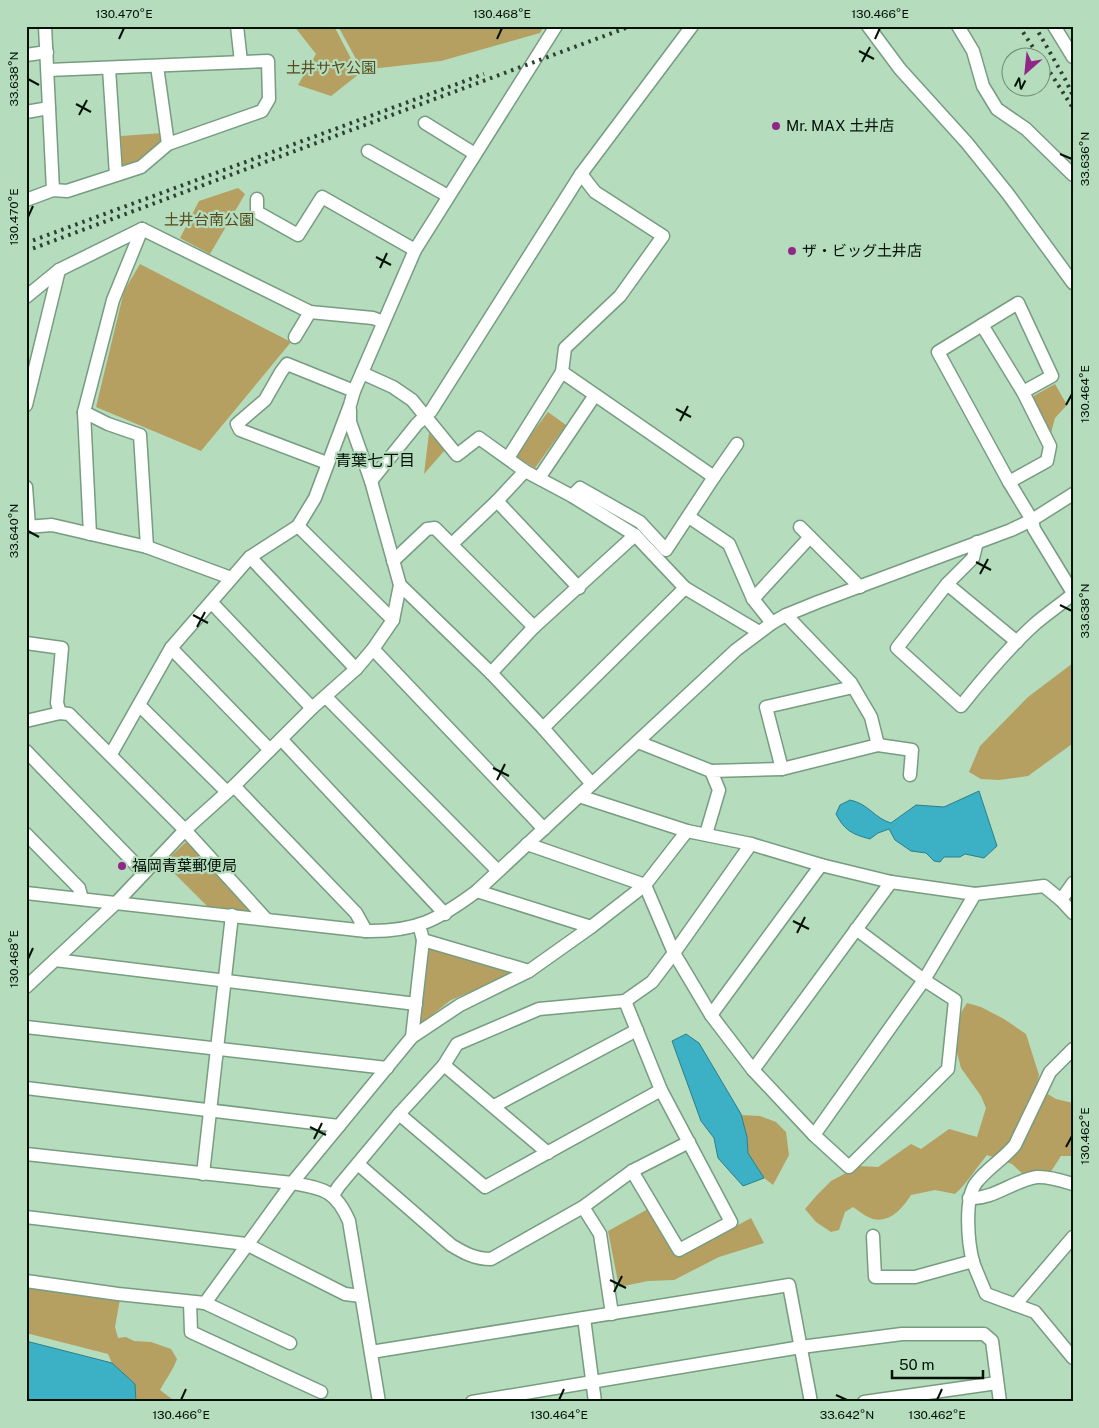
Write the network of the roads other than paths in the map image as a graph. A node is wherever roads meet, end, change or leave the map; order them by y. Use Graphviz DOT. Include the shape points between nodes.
graph roads {
  1 [pos="45,26"];
  2 [pos="237,26"];
  3 [pos="556,26"];
  4 [pos="692,26"];
  5 [pos="868,26"];
  6 [pos="958,26"];
  7 [pos="1054,26"];
  8 [pos="47,52"];
  9 [pos="26,55"];
  10 [pos="1073,57"];
  11 [pos="241,62"];
  12 [pos="157,66"];
  13 [pos="109,68"];
  14 [pos="48,70"];
  15 [pos="50,108"];
  16 [pos="26,112"];
  17 [pos="425,123"];
  18 [pos="168,144"];
  19 [pos="368,151"];
  20 [pos="475,154"];
  21 [pos="581,174"];
  22 [pos="116,175"];
  23 [pos="1073,175"];
  24 [pos="53,190"];
  25 [pos="448,196"];
  26 [pos="26,200"];
  27 [pos="257,200"];
  28 [pos="142,229"];
  29 [pos="415,250"];
  30 [pos="59,270"];
  31 [pos="1073,283"];
  32 [pos="26,297"];
  33 [pos="310,312"];
  34 [pos="383,322"];
  35 [pos="982,325"];
  36 [pos="296,337"];
  37 [pos="562,372"];
  38 [pos="362,373"];
  39 [pos="354,391"];
  40 [pos="1022,392"];
  41 [pos="595,395"];
  42 [pos="26,405"];
  43 [pos="350,405"];
  44 [pos="84,412"];
  45 [pos="425,417"];
  46 [pos="736,444"];
  47 [pos="508,458"];
  48 [pos="327,463"];
  49 [pos="525,471"];
  50 [pos="714,477"];
  51 [pos="539,478"];
  52 [pos="371,481"];
  53 [pos="1009,482"];
  54 [pos="26,487"];
  55 [pos="1073,494"];
  56 [pos="572,496"];
  57 [pos="497,501"];
  58 [pos="689,517"];
  59 [pos="1032,520"];
  60 [pos="28,526"];
  61 [pos="298,526"];
  62 [pos="800,527"];
  63 [pos="90,534"];
  64 [pos="635,535"];
  65 [pos="810,537"];
  66 [pos="977,542"];
  67 [pos="452,544"];
  68 [pos="147,547"];
  69 [pos="250,557"];
  70 [pos="393,561"];
  71 [pos="231,578"];
  72 [pos="947,584"];
  73 [pos="400,585"];
  74 [pos="860,587"];
  75 [pos="579,588"];
  76 [pos="685,588"];
  77 [pos="1073,594"];
  78 [pos="753,599"];
  79 [pos="211,602"];
  80 [pos="786,615"];
  81 [pos="393,620"];
  82 [pos="772,622"];
  83 [pos="534,627"];
  84 [pos="758,632"];
  85 [pos="1017,642"];
  86 [pos="26,643"];
  87 [pos="171,648"];
  88 [pos="373,649"];
  89 [pos="356,669"];
  90 [pos="491,673"];
  91 [pos="853,687"];
  92 [pos="326,697"];
  93 [pos="139,705"];
  94 [pos="312,708"];
  95 [pos="60,714"];
  96 [pos="26,721"];
  97 [pos="543,728"];
  98 [pos="281,739"];
  99 [pos="638,742"];
  100 [pos="878,745"];
  101 [pos="270,750"];
  102 [pos="26,751"];
  103 [pos="111,754"];
  104 [pos="782,769"];
  105 [pos="711,771"];
  106 [pos="910,775"];
  107 [pos="592,784"];
  108 [pos="230,789"];
  109 [pos="579,796"];
  110 [pos="544,829"];
  111 [pos="185,830"];
  112 [pos="686,831"];
  113 [pos="26,834"];
  114 [pos="706,834"];
  115 [pos="527,844"];
  116 [pos="751,844"];
  117 [pos="821,865"];
  118 [pos="498,871"];
  119 [pos="144,873"];
  120 [pos="891,882"];
  121 [pos="1073,883"];
  122 [pos="645,885"];
  123 [pos="477,891"];
  124 [pos="26,893"];
  125 [pos="975,894"];
  126 [pos="82,899"];
  127 [pos="1061,900"];
  128 [pos="116,903"];
  129 [pos="1073,913"];
  130 [pos="445,914"];
  131 [pos="232,915"];
  132 [pos="266,919"];
  133 [pos="420,925"];
  134 [pos="591,928"];
  135 [pos="856,929"];
  136 [pos="366,931"];
  137 [pos="423,940"];
  138 [pos="674,953"];
  139 [pos="55,960"];
  140 [pos="530,971"];
  141 [pos="924,980"];
  142 [pos="224,981"];
  143 [pos="26,987"];
  144 [pos="625,1001"];
  145 [pos="416,1004"];
  146 [pos="711,1014"];
  147 [pos="26,1028"];
  148 [pos="637,1030"];
  149 [pos="412,1037"];
  150 [pos="217,1049"];
  151 [pos="1073,1049"];
  152 [pos="444,1065"];
  153 [pos="387,1068"];
  154 [pos="753,1070"];
  155 [pos="26,1088"];
  156 [pos="661,1090"];
  157 [pos="494,1106"];
  158 [pos="210,1110"];
  159 [pos="400,1114"];
  160 [pos="339,1126"];
  161 [pos="814,1135"];
  162 [pos="688,1142"];
  163 [pos="548,1153"];
  164 [pos="26,1154"];
  165 [pos="358,1164"];
  166 [pos="632,1171"];
  167 [pos="203,1174"];
  168 [pos="292,1183"];
  169 [pos="1073,1184"];
  170 [pos="333,1195"];
  171 [pos="970,1198"];
  172 [pos="583,1207"];
  173 [pos="26,1217"];
  174 [pos="873,1236"];
  175 [pos="1073,1237"];
  176 [pos="246,1244"];
  177 [pos="973,1261"];
  178 [pos="26,1281"];
  179 [pos="361,1296"];
  180 [pos="190,1302"];
  181 [pos="205,1303"];
  182 [pos="1015,1305"];
  183 [pos="612,1314"];
  184 [pos="584,1318"];
  185 [pos="290,1343"];
  186 [pos="801,1347"];
  187 [pos="370,1352"];
  188 [pos="1073,1358"];
  189 [pos="593,1382"];
  190 [pos="997,1383"];
  191 [pos="321,1392"];
  192 [pos="380,1402"];
  193 [pos="472,1402"];
  194 [pos="596,1402"];
  195 [pos="811,1402"];
  196 [pos="864,1402"];
  197 [pos="1000,1402"];
  1 -- 8 [label="street"];
  2 -- 11 [label="street"];
  3 -- 20 [label="street"];
  4 -- 21 [label="street"];
  5 -- 31 [label="street" via="900,69 967,143"];
  6 -- 23 [label="street" via="973,51 983,86 997,109 1026,129"];
  7 -- 10 [label="street"];
  8 -- 9 [label="street"];
  8 -- 14 [label="street"];
  11 -- 12 [label="street"];
  11 -- 18 [label="street" via="268,60 269,99 262,111"];
  12 -- 13 [label="street"];
  12 -- 18 [label="street"];
  13 -- 14 [label="street"];
  13 -- 22 [label="street"];
  14 -- 15 [label="street"];
  15 -- 16 [label="street"];
  15 -- 24 [label="street"];
  17 -- 20 [label="street"];
  18 -- 22 [label="street" via="141,167"];
  19 -- 25 [label="street"];
  20 -- 25 [label="street"];
  21 -- 37 [label="street" via="595,192 663,236 620,296 565,348"];
  21 -- 45 [label="street"];
  22 -- 24 [label="street" via="67,191"];
  24 -- 26 [label="street"];
  25 -- 29 [label="street"];
  27 -- 29 [label="street" via="257,212 298,235 322,197"];
  28 -- 30 [label="street"];
  28 -- 33 [label="street"];
  28 -- 44 [label="street" via="113,300"];
  29 -- 34 [label="street"];
  30 -- 32 [label="street"];
  30 -- 42 [label="street"];
  33 -- 34 [label="street" via="373,318"];
  33 -- 36 [label="street"];
  34 -- 38 [label="street"];
  35 -- 40 [label="street"];
  35 -- 40 [label="street" via="1018,303 1052,376"];
  35 -- 53 [label="street" via="938,352"];
  37 -- 41 [label="street"];
  37 -- 47 [label="street"];
  38 -- 39 [label="street"];
  38 -- 45 [label="street" via="412,400"];
  39 -- 43 [label="street"];
  39 -- 48 [label="street" via="287,364 265,400 237,424 240,430"];
  40 -- 53 [label="street" via="1050,446 1047,461"];
  41 -- 50 [label="street"];
  41 -- 51 [label="street"];
  43 -- 48 [label="street"];
  43 -- 52 [label="street" via="350,422"];
  44 -- 63 [label="street"];
  44 -- 68 [label="street" via="140,435"];
  45 -- 47 [label="street" via="457,455 479,438"];
  45 -- 52 [label="street"];
  46 -- 50 [label="street"];
  47 -- 49 [label="street"];
  48 -- 61 [label="street" via="315,498"];
  49 -- 51 [label="street"];
  49 -- 57 [label="street"];
  50 -- 58 [label="street"];
  51 -- 56 [label="street"];
  52 -- 70 [label="street"];
  53 -- 59 [label="street"];
  54 -- 60 [label="street"];
  55 -- 59 [label="street"];
  56 -- 58 [label="street" via="580,488 640,522 666,550"];
  56 -- 64 [label="street"];
  57 -- 67 [label="street"];
  57 -- 75 [label="street"];
  58 -- 78 [label="street" via="729,544"];
  59 -- 66 [label="street"];
  59 -- 77 [label="street" via="1034,529"];
  60 -- 63 [label="street" via="52,525"];
  61 -- 69 [label="street"];
  61 -- 81 [label="street"];
  62 -- 65 [label="street"];
  63 -- 68 [label="street"];
  64 -- 75 [label="street"];
  64 -- 76 [label="street"];
  65 -- 74 [label="street"];
  65 -- 78 [label="street"];
  66 -- 72 [label="street" via="973,558"];
  66 -- 74 [label="street"];
  67 -- 70 [label="street" via="435,528 427,529"];
  67 -- 83 [label="street"];
  68 -- 71 [label="street"];
  69 -- 71 [label="street"];
  69 -- 89 [label="street"];
  70 -- 73 [label="street"];
  71 -- 79 [label="street"];
  72 -- 85 [label="street"];
  72 -- 85 [label="street" via="896,648 961,706"];
  73 -- 81 [label="street"];
  73 -- 90 [label="street"];
  74 -- 80 [label="street"];
  75 -- 83 [label="street"];
  76 -- 84 [label="street"];
  76 -- 97 [label="street"];
  77 -- 85 [label="street"];
  78 -- 82 [label="street"];
  79 -- 87 [label="street"];
  79 -- 94 [label="street"];
  80 -- 82 [label="street"];
  80 -- 91 [label="street"];
  81 -- 88 [label="street"];
  82 -- 84 [label="street"];
  83 -- 90 [label="street"];
  84 -- 99 [label="street"];
  86 -- 95 [label="street" via="62,648"];
  87 -- 93 [label="street"];
  87 -- 101 [label="street"];
  88 -- 89 [label="street"];
  88 -- 110 [label="street"];
  89 -- 92 [label="street"];
  90 -- 97 [label="street"];
  91 -- 100 [label="street" via="871,717"];
  91 -- 104 [label="street" via="766,707"];
  92 -- 94 [label="street"];
  92 -- 118 [label="street"];
  93 -- 103 [label="street"];
  93 -- 108 [label="street"];
  94 -- 98 [label="street"];
  95 -- 96 [label="street"];
  95 -- 103 [label="street" via="70,714"];
  97 -- 107 [label="street"];
  98 -- 101 [label="street"];
  98 -- 130 [label="street"];
  99 -- 105 [label="street"];
  99 -- 107 [label="street"];
  100 -- 104 [label="street"];
  100 -- 106 [label="street" via="912,750"];
  101 -- 108 [label="street"];
  102 -- 119 [label="street"];
  103 -- 111 [label="street"];
  104 -- 105 [label="street"];
  105 -- 114 [label="street" via="719,790"];
  107 -- 109 [label="street"];
  108 -- 111 [label="street"];
  108 -- 136 [label="street" via="356,913"];
  109 -- 110 [label="street"];
  109 -- 112 [label="street"];
  110 -- 115 [label="street"];
  111 -- 119 [label="street"];
  111 -- 132 [label="street"];
  112 -- 114 [label="street"];
  112 -- 122 [label="street"];
  113 -- 126 [label="street" via="79,888"];
  114 -- 116 [label="street"];
  115 -- 118 [label="street"];
  115 -- 122 [label="street"];
  116 -- 117 [label="street"];
  116 -- 138 [label="street"];
  117 -- 120 [label="street"];
  117 -- 146 [label="street"];
  118 -- 123 [label="street"];
  119 -- 128 [label="street"];
  120 -- 125 [label="street"];
  120 -- 135 [label="street"];
  121 -- 127 [label="street"];
  122 -- 134 [label="street"];
  122 -- 138 [label="street"];
  123 -- 130 [label="street"];
  123 -- 134 [label="street"];
  124 -- 126 [label="street"];
  125 -- 127 [label="street" via="1044,886"];
  125 -- 141 [label="street"];
  126 -- 128 [label="street"];
  127 -- 129 [label="street"];
  128 -- 131 [label="street"];
  128 -- 139 [label="street"];
  130 -- 133 [label="street"];
  131 -- 132 [label="street"];
  131 -- 142 [label="street"];
  132 -- 136 [label="street"];
  133 -- 136 [label="street"];
  133 -- 137 [label="street"];
  134 -- 140 [label="street"];
  135 -- 141 [label="street"];
  135 -- 154 [label="street"];
  137 -- 140 [label="street"];
  137 -- 145 [label="street"];
  138 -- 144 [label="street" via="652,982"];
  138 -- 146 [label="street"];
  139 -- 142 [label="street"];
  139 -- 143 [label="street"];
  140 -- 149 [label="street" via="460,1005"];
  141 -- 161 [label="street"];
  141 -- 161 [label="street" via="955,1000 948,1069 849,1168"];
  142 -- 145 [label="street"];
  142 -- 150 [label="street"];
  144 -- 148 [label="street"];
  144 -- 152 [label="street" via="539,1009 457,1044"];
  145 -- 149 [label="street"];
  146 -- 154 [label="street"];
  147 -- 150 [label="street"];
  148 -- 156 [label="street"];
  148 -- 157 [label="street"];
  149 -- 153 [label="street"];
  150 -- 153 [label="street"];
  150 -- 158 [label="street"];
  151 -- 171 [label="street" via="1050,1072 1015,1145 975,1184"];
  152 -- 157 [label="street"];
  152 -- 159 [label="street"];
  153 -- 160 [label="street"];
  154 -- 161 [label="street"];
  155 -- 158 [label="street"];
  156 -- 162 [label="street"];
  156 -- 163 [label="street"];
  157 -- 163 [label="street"];
  158 -- 160 [label="street"];
  158 -- 167 [label="street"];
  159 -- 163 [label="street" via="485,1187"];
  159 -- 165 [label="street"];
  160 -- 168 [label="street"];
  162 -- 166 [label="street"];
  162 -- 166 [label="street" via="731,1222 679,1250"];
  164 -- 167 [label="street"];
  165 -- 170 [label="street"];
  165 -- 172 [label="street" via="451,1245 482,1259 491,1259"];
  166 -- 172 [label="street"];
  167 -- 168 [label="street"];
  168 -- 170 [label="street" via="318,1188"];
  168 -- 176 [label="street"];
  169 -- 171 [label="street" via="1040,1177 979,1199"];
  170 -- 179 [label="street" via="342,1204 349,1221"];
  171 -- 177 [label="street" via="969,1231"];
  172 -- 183 [label="street" via="600,1234"];
  173 -- 176 [label="street"];
  174 -- 177 [label="street" via="875,1277 915,1277"];
  175 -- 182 [label="street"];
  176 -- 179 [label="street" via="345,1294"];
  176 -- 181 [label="street"];
  177 -- 182 [label="street" via="986,1294"];
  178 -- 180 [label="street"];
  179 -- 187 [label="street"];
  180 -- 181 [label="street"];
  180 -- 191 [label="street" via="192,1332"];
  181 -- 185 [label="street"];
  182 -- 188 [label="street" via="1035,1312"];
  183 -- 184 [label="street"];
  183 -- 186 [label="street" via="789,1285"];
  184 -- 187 [label="street"];
  184 -- 189 [label="street"];
  186 -- 189 [label="street"];
  186 -- 190 [label="street" via="902,1334 984,1334 992,1341"];
  186 -- 195 [label="street"];
  187 -- 192 [label="street"];
  189 -- 193 [label="street"];
  189 -- 194 [label="street"];
  190 -- 196 [label="street"];
  190 -- 197 [label="street"];
}
